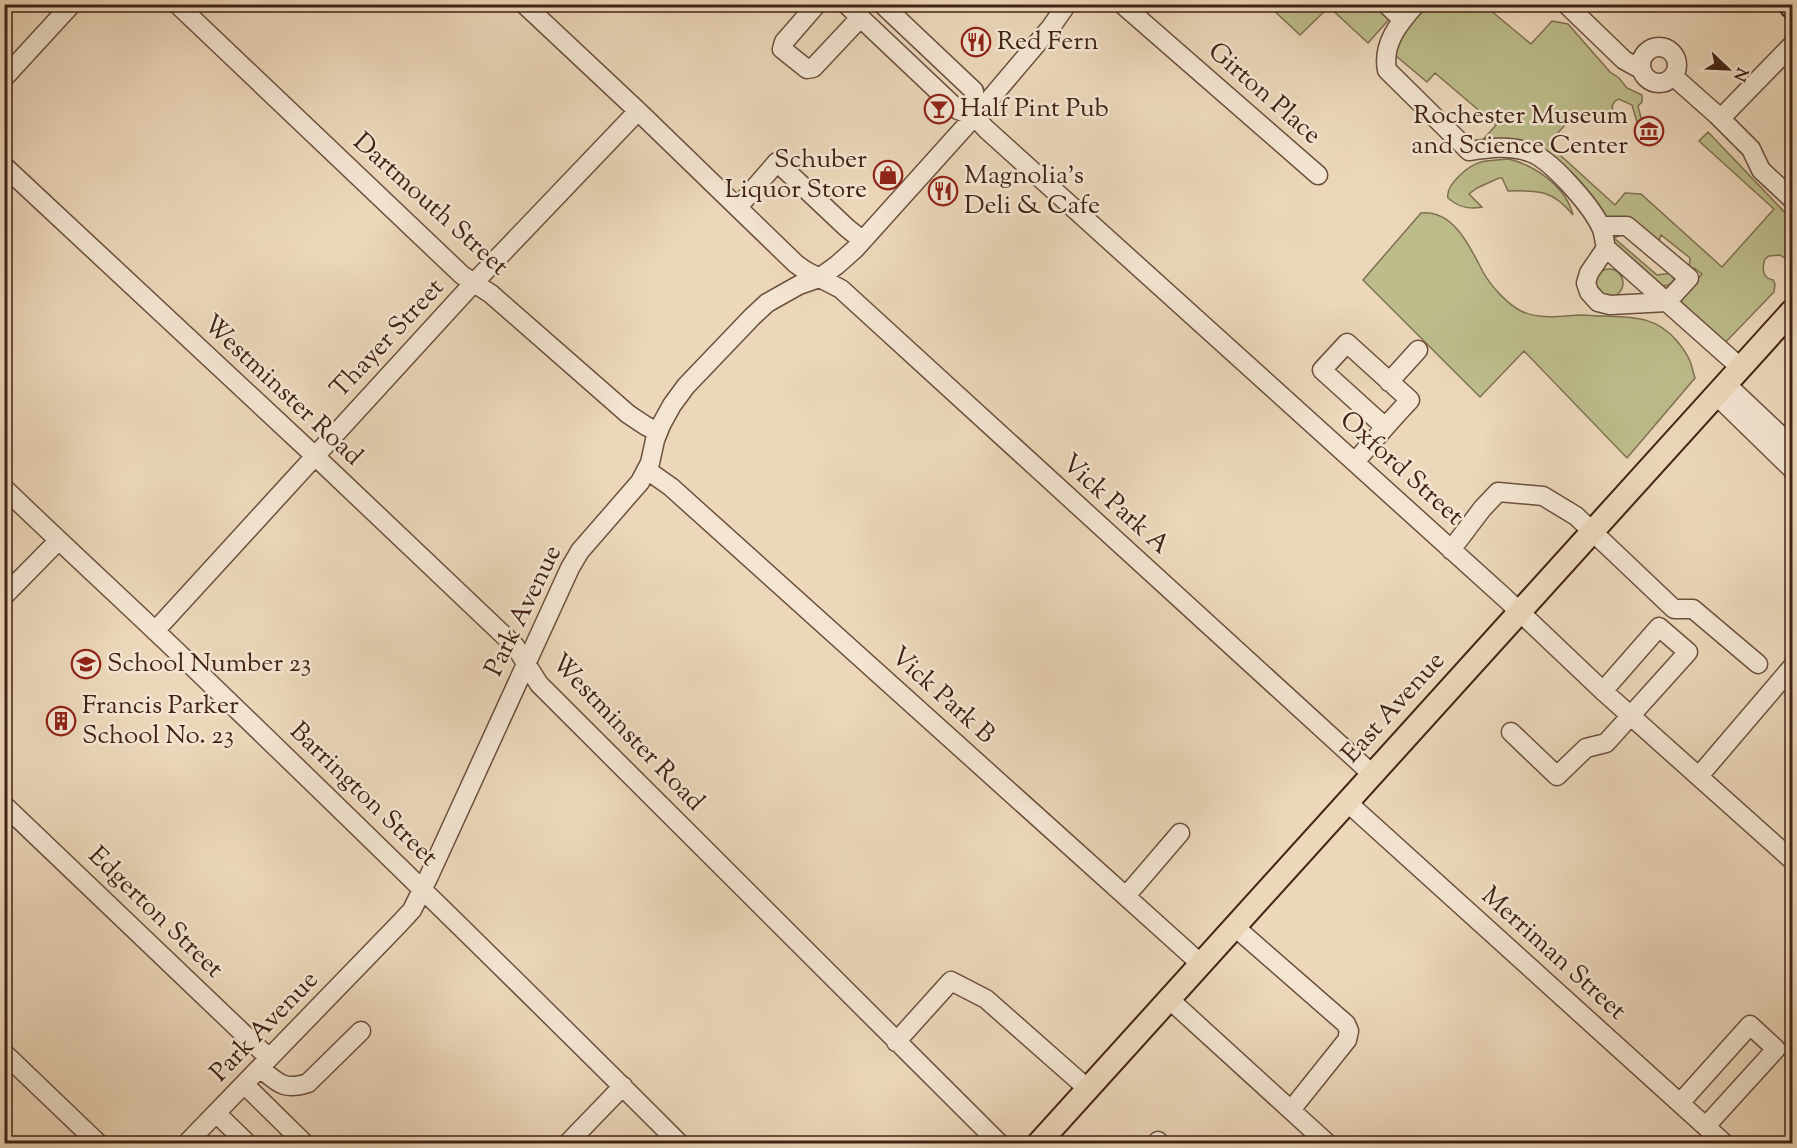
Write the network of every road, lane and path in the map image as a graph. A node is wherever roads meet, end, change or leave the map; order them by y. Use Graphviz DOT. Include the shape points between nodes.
graph roads {
  1 [pos="72,4"];
  2 [pos="177,4"];
  3 [pos="524,4"];
  4 [pos="817,4"];
  5 [pos="846,4"];
  6 [pos="882,4"];
  7 [pos="1067,4"];
  8 [pos="1122,4"];
  9 [pos="1386,4"];
  10 [pos="1416,4"];
  11 [pos="1566,4"];
  12 [pos="860,18"];
  13 [pos="1403,20"];
  14 [pos="1792,45"];
  15 [pos="1642,70"];
  16 [pos="1673,76"];
  17 [pos="4,78"];
  18 [pos="638,111"];
  19 [pos="974,116"];
  20 [pos="1721,118"];
  21 [pos="4,166"];
  22 [pos="1318,176"];
  23 [pos="1792,200"];
  24 [pos="738,207"];
  25 [pos="1601,226"];
  26 [pos="862,240"];
  27 [pos="1606,248"];
  28 [pos="819,278"];
  29 [pos="474,283"];
  30 [pos="1667,302"];
  31 [pos="1792,311"];
  32 [pos="1418,350"];
  33 [pos="1389,382"];
  34 [pos="1728,382"];
  35 [pos="1385,427"];
  36 [pos="658,432"];
  37 [pos="1792,444"];
  38 [pos="315,456"];
  39 [pos="1355,462"];
  40 [pos="1792,469"];
  41 [pos="647,470"];
  42 [pos="4,488"];
  43 [pos="1592,532"];
  44 [pos="58,541"];
  45 [pos="1451,550"];
  46 [pos="4,596"];
  47 [pos="1519,612"];
  48 [pos="156,631"];
  49 [pos="525,662"];
  50 [pos="1758,664"];
  51 [pos="1792,667"];
  52 [pos="1603,691"];
  53 [pos="1631,716"];
  54 [pos="1510,732"];
  55 [pos="1372,774"];
  56 [pos="1699,776"];
  57 [pos="1347,802"];
  58 [pos="4,805"];
  59 [pos="1180,833"];
  60 [pos="1792,860"];
  61 [pos="423,889"];
  62 [pos="1126,896"];
  63 [pos="1235,927"];
  64 [pos="1201,964"];
  65 [pos="1169,999"];
  66 [pos="361,1031"];
  67 [pos="896,1042"];
  68 [pos="4,1053"];
  69 [pos="265,1063"];
  70 [pos="244,1084"];
  71 [pos="623,1086"];
  72 [pos="1088,1089"];
  73 [pos="1680,1102"];
  74 [pos="1292,1110"];
  75 [pos="216,1113"];
  76 [pos="1706,1126"];
  77 [pos="99,1143"];
  78 [pos="186,1143"];
  79 [pos="248,1143"];
  80 [pos="305,1143"];
  81 [pos="567,1143"];
  82 [pos="680,1143"];
  83 [pos="1000,1143"];
  84 [pos="1040,1143"];
  85 [pos="1328,1143"];
  86 [pos="1725,1143"];
  1 -- 17 [label="street"];
  2 -- 29 [label="street, Dartmouth Street"];
  3 -- 18 [label="street, Vick Park A"];
  4 -- 12 [label="street" via="782,49 807,69 813,68"];
  5 -- 12 [label="street, Oxford Street"];
  6 -- 19 [label="street" via="974,91"];
  7 -- 19 [label="street, Park Avenue"];
  8 -- 22 [label="street, Girton Place"];
  9 -- 13 [label="street"];
  10 -- 13 [label="street"];
  11 -- 15 [label="street" via="1624,60"];
  12 -- 19 [label="street, Oxford Street" via="958,110"];
  13 -- 25 [label="street" via="1387,51 1387,70 1469,151 1505,147 1539,156 1585,203"];
  14 -- 20 [label="street"];
  15 -- 16 [label="street" via="1656,83"];
  15 -- 16 [label="street" via="1646,54 1663,48 1670,51 1677,63"];
  16 -- 20 [label="street"];
  18 -- 24 [label="street, Vick Park A"];
  18 -- 29 [label="street, Thayer Street"];
  19 -- 26 [label="street, Park Avenue"];
  19 -- 39 [label="street, Oxford Street"];
  20 -- 23 [label="street" via="1751,149 1761,170"];
  21 -- 38 [label="street, Westminster Road"];
  24 -- 26 [label="street" via="777,162"];
  24 -- 28 [label="street, Vick Park A" via="796,264"];
  25 -- 27 [label="street"];
  25 -- 30 [label="street" via="1628,225 1689,278"];
  26 -- 28 [label="street, Park Avenue"];
  27 -- 30 [label="street"];
  27 -- 30 [label="street" via="1586,283 1598,302"];
  28 -- 36 [label="street, Park Avenue" via="784,293 752,317 679,395"];
  28 -- 55 [label="street, Vick Park A" via="841,289"];
  29 -- 36 [label="street, Dartmouth Street" via="628,414"];
  29 -- 38 [label="street, Thayer Street"];
  30 -- 34 [label="street"];
  31 -- 34 [label="main road, East Avenue"];
  32 -- 33 [label="street"];
  33 -- 35 [label="street" via="1410,400"];
  33 -- 35 [label="street" via="1347,343 1322,370"];
  34 -- 37 [label="street"];
  34 -- 40 [label="street"];
  34 -- 43 [label="main road, East Avenue"];
  35 -- 39 [label="street"];
  36 -- 41 [label="street, Park Avenue"];
  38 -- 48 [label="street, Thayer Street"];
  38 -- 49 [label="street, Westminster Road" via="515,646"];
  39 -- 45 [label="street, Oxford Street"];
  41 -- 49 [label="street, Park Avenue" via="574,560"];
  41 -- 62 [label="street, Vick Park B" via="671,487"];
  42 -- 44 [label="street, Barrington Street"];
  43 -- 45 [label="street" via="1576,516 1543,496 1498,492"];
  43 -- 47 [label="main road, East Avenue"];
  43 -- 50 [label="street" via="1674,609 1693,609"];
  44 -- 46 [label="street"];
  44 -- 48 [label="street, Barrington Street"];
  45 -- 47 [label="street, Oxford Street"];
  47 -- 52 [label="street, Oxford Street"];
  47 -- 55 [label="main road, East Avenue"];
  48 -- 61 [label="street, Barrington Street"];
  49 -- 61 [label="street, Park Avenue"];
  49 -- 67 [label="street, Westminster Road" via="539,684"];
  51 -- 56 [label="street"];
  52 -- 53 [label="street, Oxford Street"];
  52 -- 53 [label="street" via="1659,627 1688,652"];
  53 -- 54 [label="street" via="1606,743 1586,748 1557,776"];
  53 -- 56 [label="street, Oxford Street"];
  55 -- 57 [label="main road, East Avenue"];
  56 -- 60 [label="street, Oxford Street"];
  57 -- 63 [label="main road, East Avenue"];
  57 -- 73 [label="street, Merriman Street"];
  58 -- 69 [label="street, Edgerton Street"];
  59 -- 62 [label="street"];
  61 -- 69 [label="street, Park Avenue" via="412,910"];
  61 -- 71 [label="street, Barrington Street"];
  62 -- 64 [label="street, Vick Park B"];
  63 -- 64 [label="main road, East Avenue"];
  63 -- 74 [label="street" via="1346,1024 1347,1040"];
  64 -- 65 [label="main road, East Avenue"];
  65 -- 72 [label="main road, East Avenue"];
  65 -- 74 [label="street"];
  66 -- 69 [label="street, Edgerton Street" via="308,1083 299,1086 278,1083"];
  67 -- 72 [label="street" via="951,981 986,999"];
  67 -- 83 [label="street, Westminster Road"];
  68 -- 77 [label="street"];
  69 -- 70 [label="street, Park Avenue"];
  70 -- 75 [label="street, Park Avenue"];
  70 -- 80 [label="street"];
  71 -- 81 [label="street"];
  71 -- 82 [label="street, Barrington Street"];
  72 -- 84 [label="main road, East Avenue"];
  73 -- 76 [label="street, Merriman Street"];
  73 -- 76 [label="street" via="1750,1025 1776,1049"];
  74 -- 85 [label="street"];
  75 -- 78 [label="street, Park Avenue"];
  75 -- 79 [label="street"];
  76 -- 86 [label="street, Merriman Street"];
}
